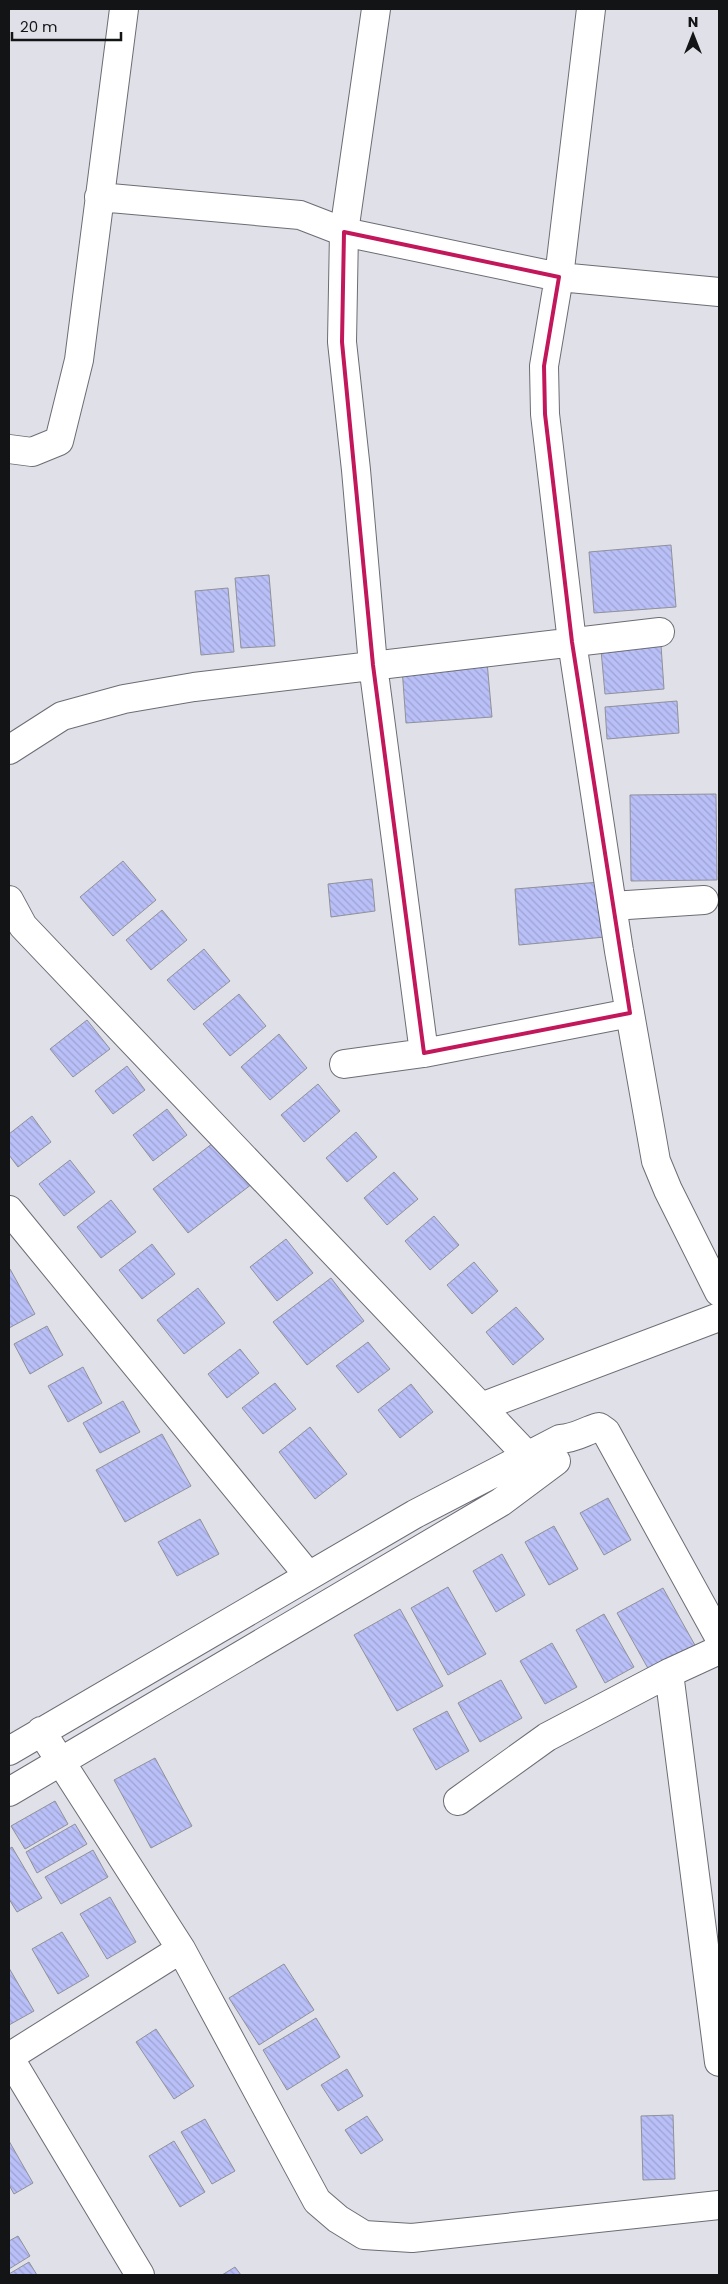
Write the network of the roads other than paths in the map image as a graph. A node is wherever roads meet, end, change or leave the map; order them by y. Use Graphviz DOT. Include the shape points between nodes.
graph roads {
  1 [pos="124,9"];
  2 [pos="376,9"];
  3 [pos="591,9"];
  4 [pos="99,197"];
  5 [pos="344,232"];
  6 [pos="559,278"];
  7 [pos="719,292"];
  8 [pos="9,449"];
  9 [pos="660,632"];
  10 [pos="572,642"];
  11 [pos="373,665"];
  12 [pos="9,750"];
  13 [pos="9,900"];
  14 [pos="704,900"];
  15 [pos="612,906"];
  16 [pos="16,930"];
  17 [pos="630,1013"];
  18 [pos="424,1053"];
  19 [pos="344,1064"];
  20 [pos="9,1210"];
  21 [pos="719,1292"];
  22 [pos="719,1317"];
  23 [pos="482,1407"];
  24 [pos="534,1463"];
  25 [pos="308,1575"];
  26 [pos="719,1638"];
  27 [pos="719,1650"];
  28 [pos="669,1673"];
  29 [pos="41,1731"];
  30 [pos="9,1751"];
  31 [pos="61,1762"];
  32 [pos="9,1792"];
  33 [pos="458,1801"];
  34 [pos="181,1949"];
  35 [pos="9,2057"];
  36 [pos="719,2062"];
  37 [pos="719,2205"];
  38 [pos="140,2275"];
  1 -- 4 [label="street"];
  2 -- 5 [label="street"];
  3 -- 6 [label="street"];
  4 -- 5 [label="street" via="300,215"];
  4 -- 8 [label="street" via="79,360 59,441 32,452"];
  5 -- 6 [label="street"];
  5 -- 11 [label="street" via="342,342"];
  6 -- 7 [label="street"];
  6 -- 10 [label="street" via="544,366 545,414"];
  9 -- 10 [label="street"];
  10 -- 11 [label="street"];
  10 -- 15 [label="street"];
  11 -- 12 [label="street" via="194,686 124,699 62,716"];
  11 -- 18 [label="street"];
  13 -- 16 [label="street"];
  14 -- 15 [label="street"];
  15 -- 17 [label="street"];
  16 -- 23 [label="street"];
  17 -- 18 [label="street"];
  17 -- 21 [label="street" via="656,1161"];
  18 -- 19 [label="street"];
  20 -- 25 [label="street"];
  22 -- 23 [label="street"];
  23 -- 24 [label="street"];
  24 -- 25 [label="street" via="415,1514"];
  24 -- 26 [label="street" via="560,1439 575,1438 599,1427 606,1432"];
  24 -- 31 [label="street" via="501,1502"];
  25 -- 29 [label="street"];
  27 -- 28 [label="street"];
  28 -- 33 [label="street" via="547,1737"];
  28 -- 36 [label="street"];
  29 -- 30 [label="street"];
  29 -- 31 [label="street"];
  31 -- 32 [label="street"];
  31 -- 34 [label="street"];
  34 -- 35 [label="street"];
  34 -- 37 [label="street" via="317,2201 364,2235 412,2238"];
  35 -- 38 [label="street"];
}
